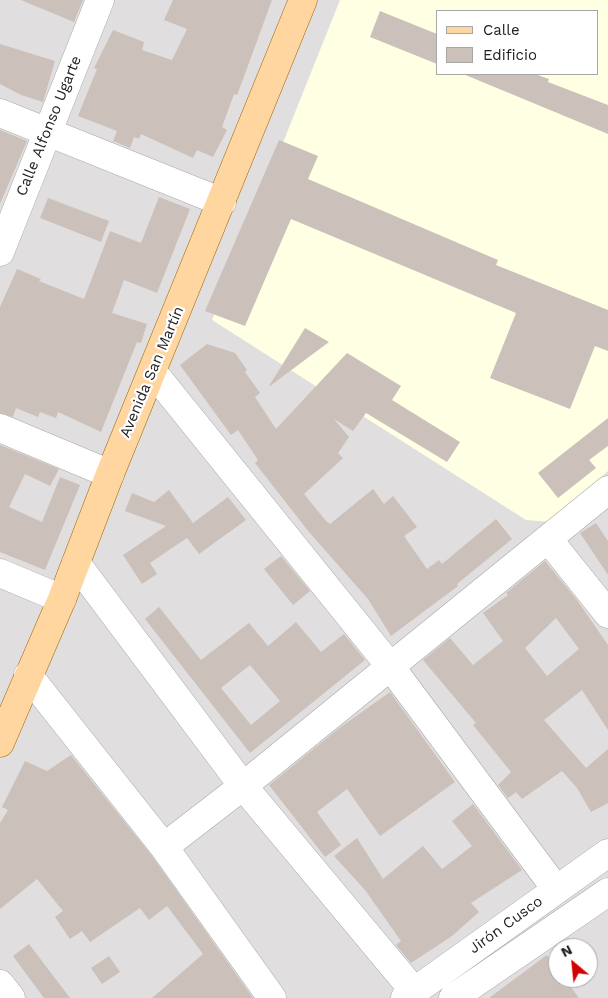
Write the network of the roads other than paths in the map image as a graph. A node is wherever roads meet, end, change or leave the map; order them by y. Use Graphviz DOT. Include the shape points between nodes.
graph roads {
  1 [pos="100,0"];
  2 [pos="304,0"];
  3 [pos="0,113"];
  4 [pos="47,131"];
  5 [pos="222,202"];
  6 [pos="0,252"];
  7 [pos="153,372"];
  8 [pos="0,428"];
  9 [pos="110,474"];
  10 [pos="608,490"];
  11 [pos="548,538"];
  12 [pos="76,563"];
  13 [pos="0,573"];
  14 [pos="62,599"];
  15 [pos="608,614"];
  16 [pos="390,666"];
  17 [pos="28,675"];
  18 [pos="0,743"];
  19 [pos="243,786"];
  20 [pos="164,847"];
  21 [pos="608,853"];
  22 [pos="556,889"];
  23 [pos="608,892"];
  24 [pos="0,984"];
  25 [pos="410,994"];
  26 [pos="11,998"];
  27 [pos="272,998"];
  28 [pos="453,998"];
  1 -- 4 [label="street, Calle Alfonso Ugarte"];
  2 -- 5 [label="main road, Avenida San Martín"];
  3 -- 4 [label="street"];
  4 -- 5 [label="street"];
  4 -- 6 [label="street, Calle Alfonso Ugarte"];
  5 -- 7 [label="main road, Avenida San Martín"];
  7 -- 9 [label="main road, Avenida San Martín"];
  7 -- 16 [label="street"];
  8 -- 9 [label="street"];
  9 -- 12 [label="main road, Avenida San Martín"];
  10 -- 11 [label="street"];
  11 -- 15 [label="street"];
  11 -- 16 [label="street"];
  12 -- 14 [label="main road, Avenida San Martín"];
  12 -- 19 [label="street"];
  13 -- 14 [label="street"];
  14 -- 17 [label="main road, Avenida San Martín"];
  16 -- 19 [label="street"];
  16 -- 22 [label="street"];
  17 -- 18 [label="main road, Avenida San Martín"];
  17 -- 20 [label="street"];
  19 -- 20 [label="street"];
  19 -- 25 [label="street"];
  20 -- 27 [label="street"];
  21 -- 22 [label="street, Jirón Cusco"];
  22 -- 25 [label="street, Jirón Cusco"];
  23 -- 28 [label="street, Jirón Cusco"];
  24 -- 26 [label="street"];
}
